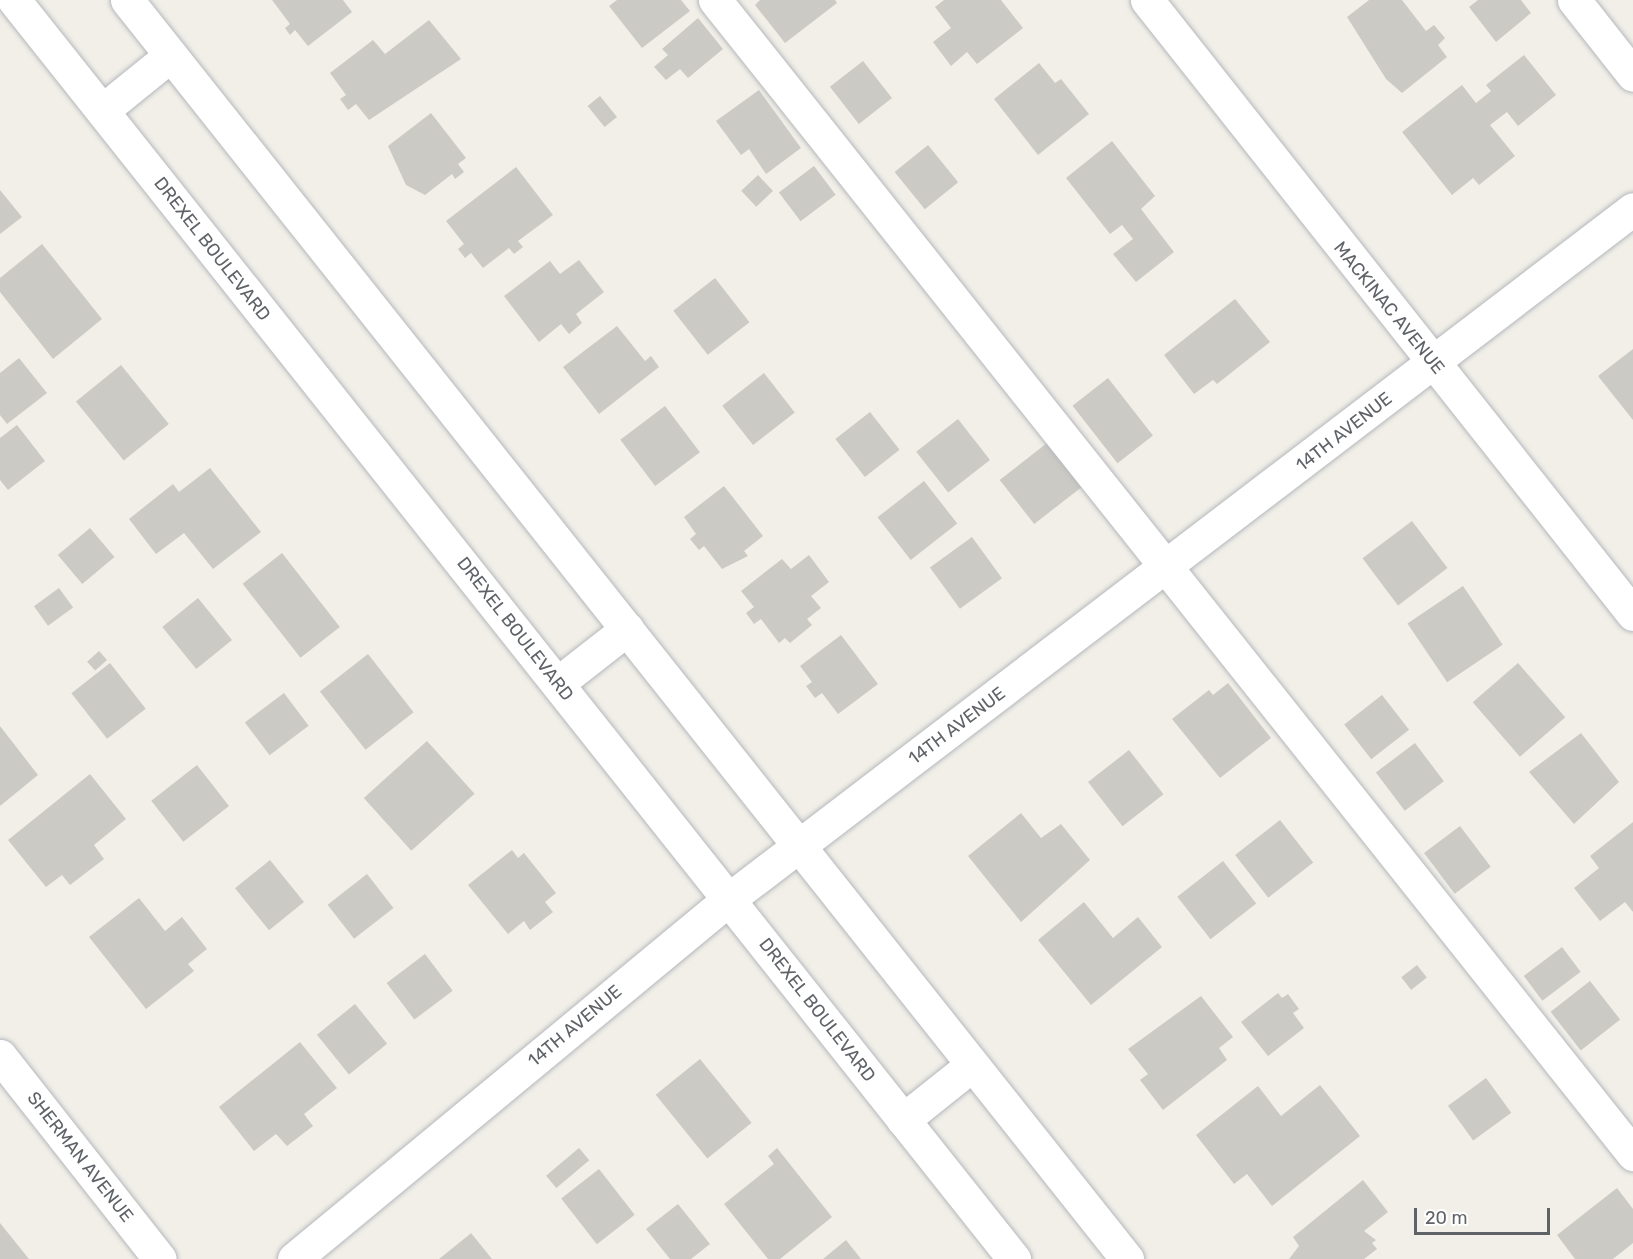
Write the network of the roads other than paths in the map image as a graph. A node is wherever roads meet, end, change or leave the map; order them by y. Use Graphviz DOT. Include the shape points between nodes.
graph roads {
  1 [pos="14,0"];
  2 [pos="127,0"];
  3 [pos="716,0"];
  4 [pos="1147,0"];
  5 [pos="1575,0"];
  6 [pos="171,55"];
  7 [pos="1633,75"];
  8 [pos="103,110"];
  9 [pos="1633,209"];
  10 [pos="1433,363"];
  11 [pos="1164,570"];
  12 [pos="1633,614"];
  13 [pos="627,629"];
  14 [pos="558,684"];
  15 [pos="798,846"];
  16 [pos="729,899"];
  17 [pos="0,1056"];
  18 [pos="972,1065"];
  19 [pos="903,1120"];
  20 [pos="1633,1154"];
  21 [pos="160,1259"];
  22 [pos="294,1259"];
  23 [pos="1014,1259"];
  24 [pos="1128,1259"];
  1 -- 8 [label="street, DREXEL BOULEVARD"];
  2 -- 6 [label="street"];
  3 -- 11 [label="street"];
  4 -- 10 [label="street, MACKINAC AVENUE"];
  5 -- 7 [label="street"];
  6 -- 8 [label="street"];
  6 -- 13 [label="street"];
  8 -- 14 [label="street, DREXEL BOULEVARD"];
  9 -- 10 [label="street, 14TH AVENUE"];
  10 -- 11 [label="street, 14TH AVENUE"];
  10 -- 12 [label="street, MACKINAC AVENUE"];
  11 -- 15 [label="street, 14TH AVENUE"];
  11 -- 20 [label="street"];
  13 -- 14 [label="street"];
  13 -- 15 [label="street"];
  14 -- 16 [label="street, DREXEL BOULEVARD"];
  15 -- 16 [label="street, 14TH AVENUE"];
  15 -- 18 [label="street"];
  16 -- 19 [label="street, DREXEL BOULEVARD"];
  16 -- 22 [label="street, 14TH AVENUE"];
  17 -- 21 [label="street, SHERMAN AVENUE"];
  18 -- 19 [label="street"];
  18 -- 24 [label="street"];
  19 -- 23 [label="street, DREXEL BOULEVARD"];
}
